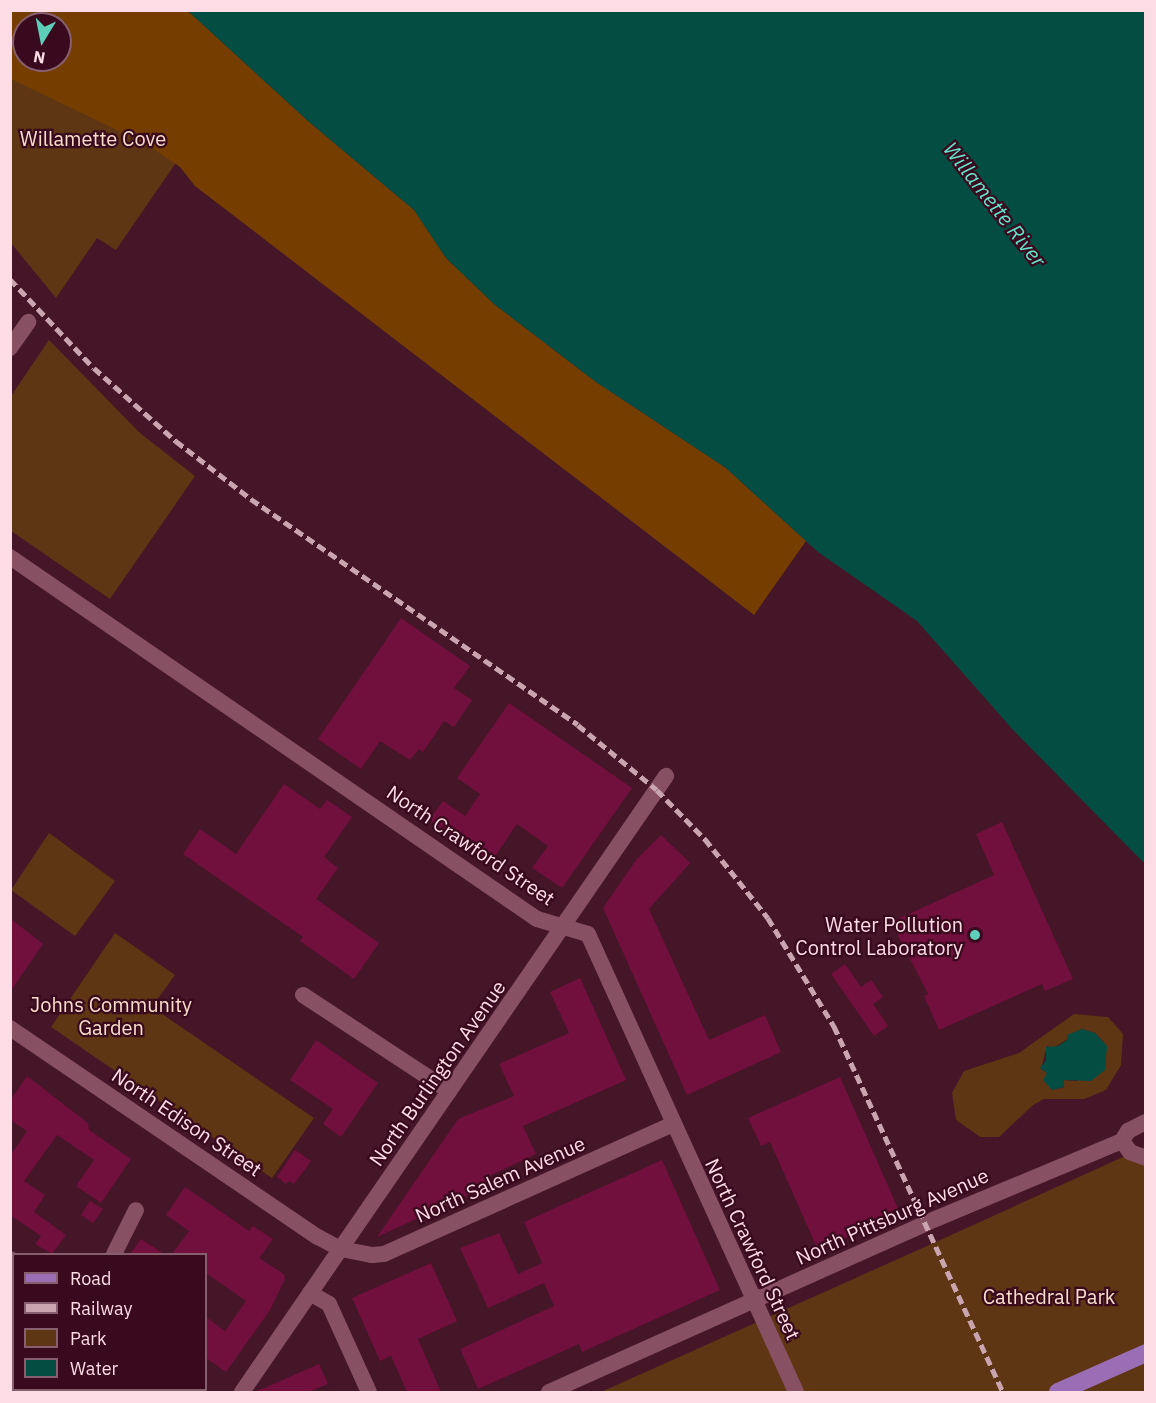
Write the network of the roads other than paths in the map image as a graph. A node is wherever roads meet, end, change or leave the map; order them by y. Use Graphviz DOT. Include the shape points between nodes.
graph roads {
  1 [pos="28,322"];
  2 [pos="10,348"];
  3 [pos="10,556"];
  4 [pos="666,777"];
  5 [pos="563,927"];
  6 [pos="303,995"];
  7 [pos="10,1028"];
  8 [pos="449,1091"];
  9 [pos="1146,1122"];
  10 [pos="673,1124"];
  11 [pos="1122,1141"];
  12 [pos="1146,1158"];
  13 [pos="136,1210"];
  14 [pos="341,1249"];
  15 [pos="114,1253"];
  16 [pos="310,1293"];
  17 [pos="753,1301"];
  18 [pos="1146,1353"];
  19 [pos="242,1392"];
  20 [pos="369,1392"];
  21 [pos="549,1392"];
  22 [pos="795,1392"];
  23 [pos="1058,1392"];
  1 -- 2 [label="street"];
  3 -- 5 [label="street, North Crawford Street" via="537,919"];
  4 -- 5 [label="street, North Burlington Avenue"];
  5 -- 8 [label="street, North Burlington Avenue"];
  5 -- 10 [label="street, North Crawford Street" via="588,934"];
  6 -- 8 [label="street"];
  7 -- 14 [label="street, North Edison Street"];
  8 -- 14 [label="street, North Burlington Avenue"];
  9 -- 11 [label="street, North Pittsburg Avenue" via="1128,1131"];
  10 -- 14 [label="street, North Salem Avenue" via="384,1254"];
  10 -- 17 [label="street, North Crawford Street"];
  11 -- 12 [label="street" via="1130,1152"];
  11 -- 17 [label="street, North Pittsburg Avenue"];
  13 -- 15 [label="street"];
  14 -- 16 [label="street, North Burlington Avenue"];
  16 -- 19 [label="street, North Burlington Avenue"];
  16 -- 20 [label="street" via="329,1304"];
  17 -- 21 [label="street, North Pittsburg Avenue"];
  17 -- 22 [label="street, North Crawford Street"];
  18 -- 23 [label="main road"];
}
